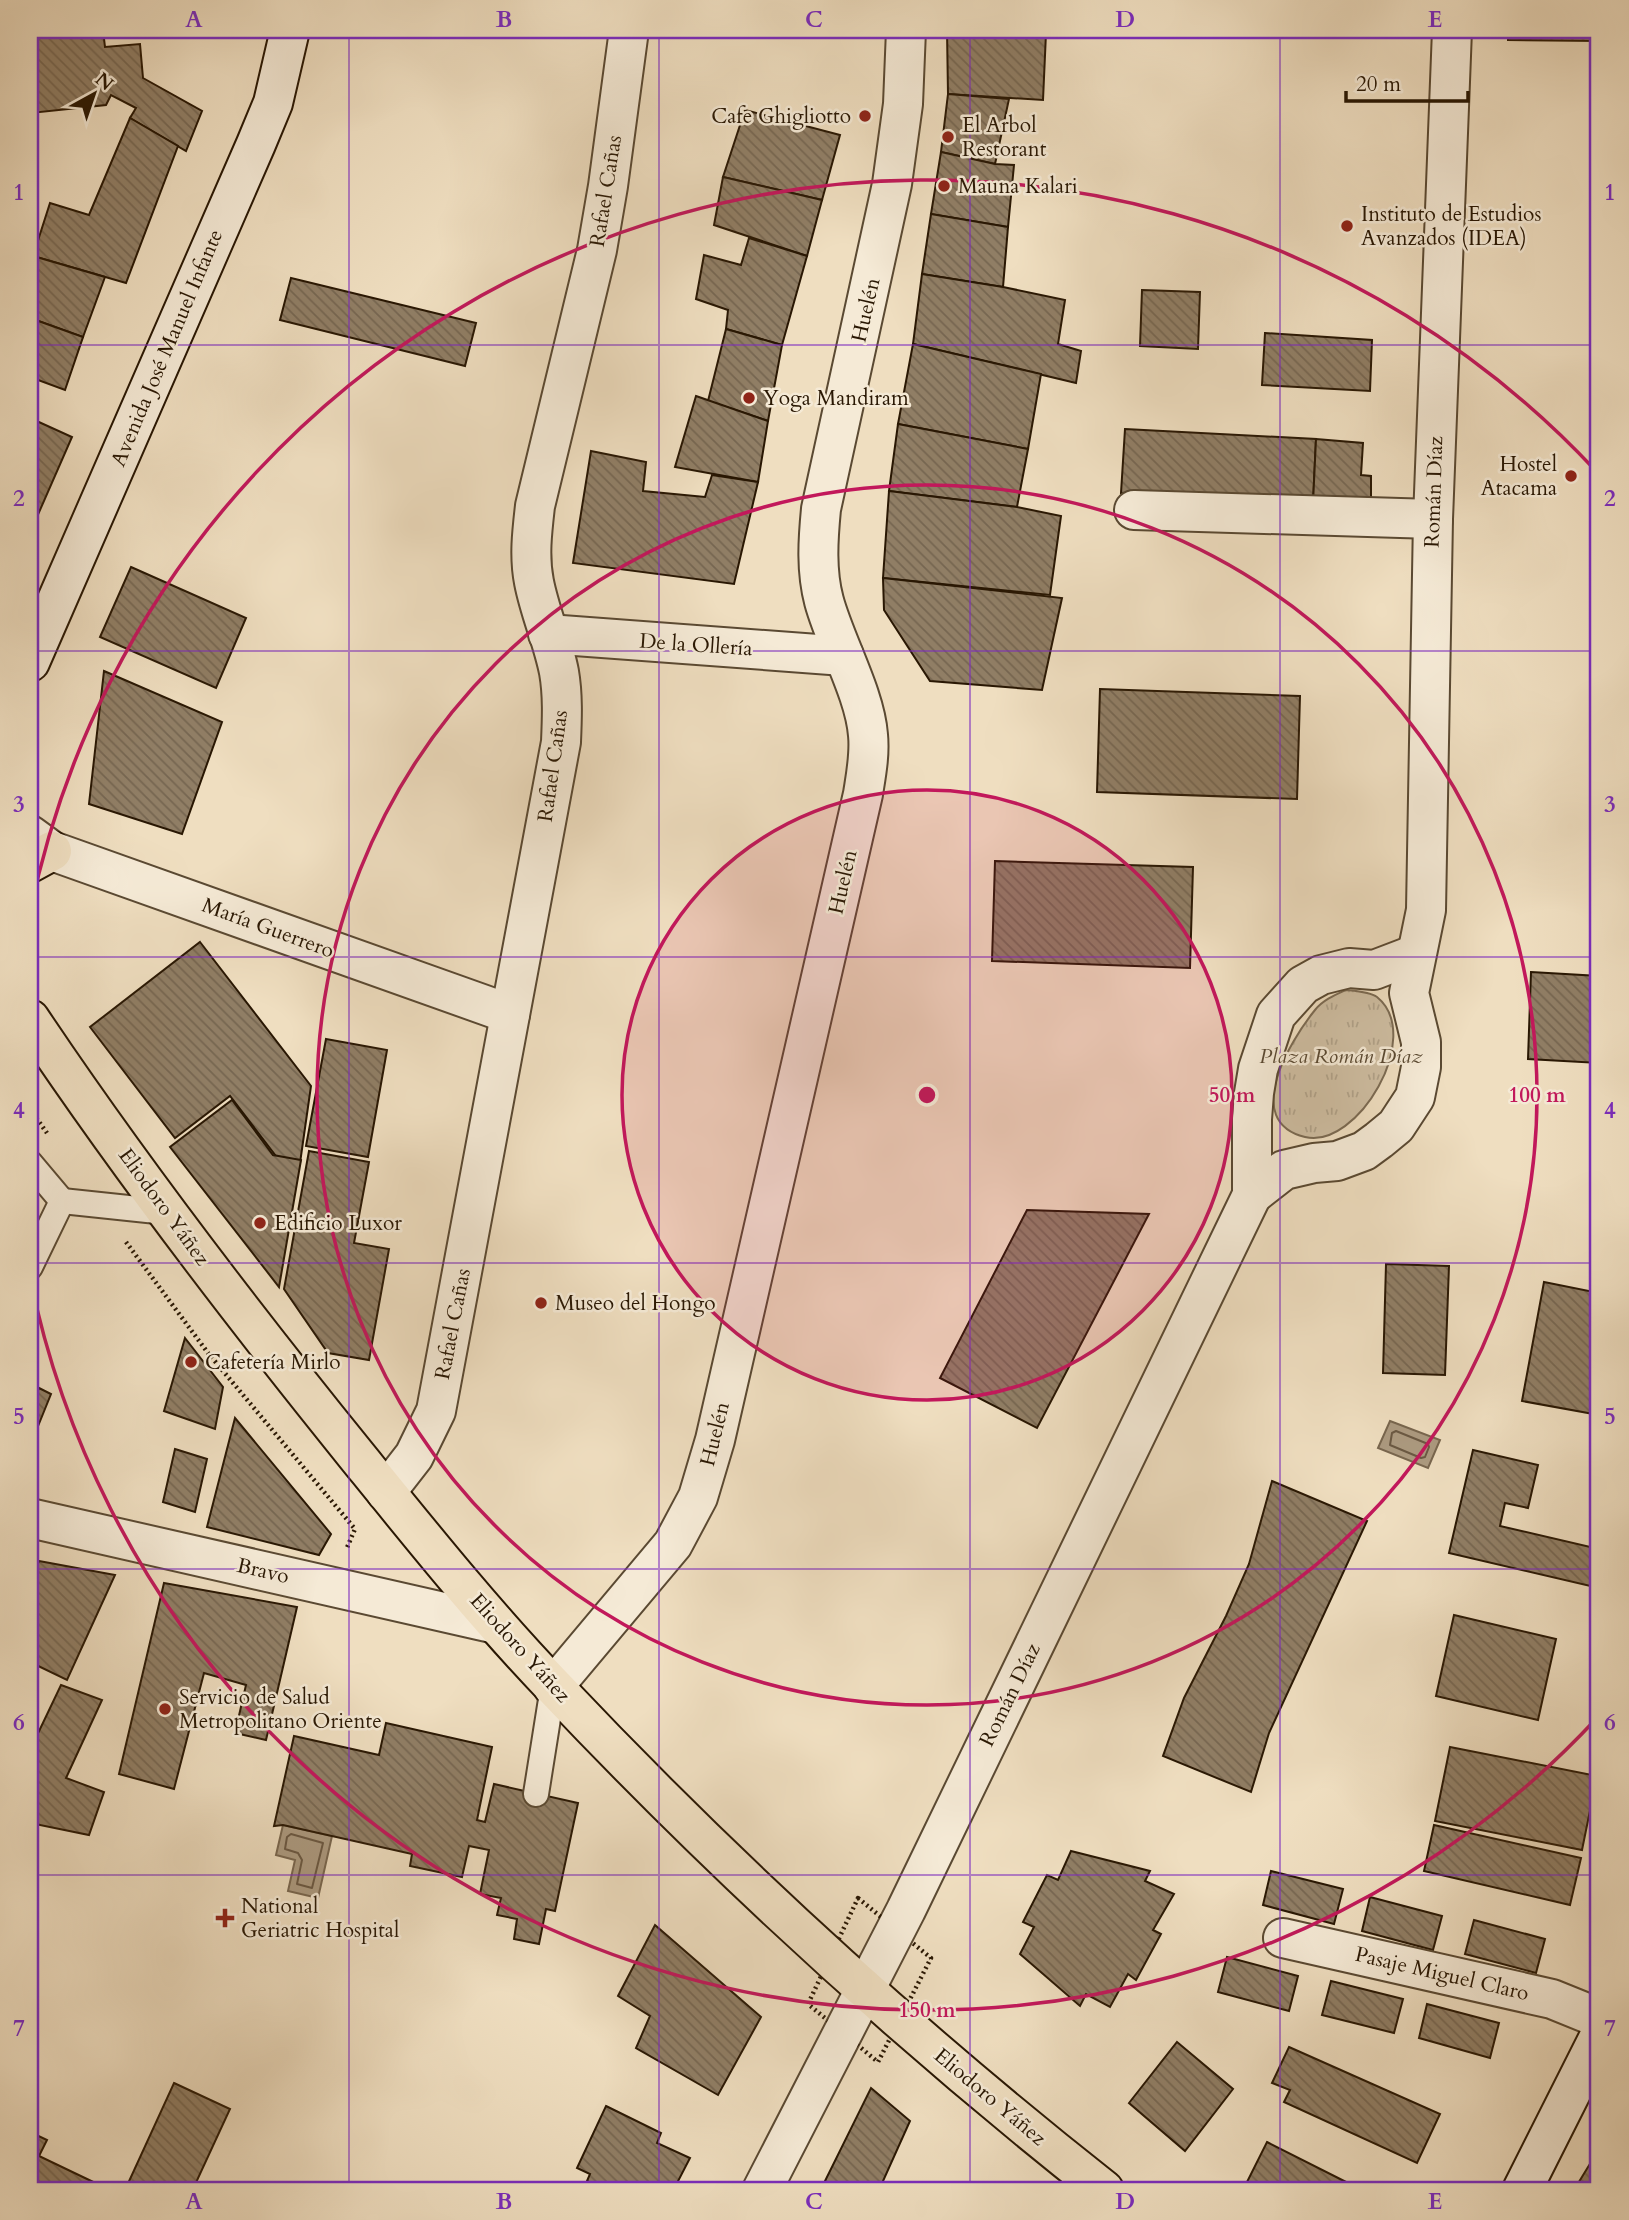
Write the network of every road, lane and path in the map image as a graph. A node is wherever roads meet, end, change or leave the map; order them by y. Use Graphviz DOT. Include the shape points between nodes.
graph roads {
  1 [pos="290,30"];
  2 [pos="629,30"];
  3 [pos="906,30"];
  4 [pos="1452,30"];
  5 [pos="1134,510"];
  6 [pos="1433,519"];
  7 [pos="548,634"];
  8 [pos="844,656"];
  9 [pos="30,662"];
  10 [pos="37,850"];
  11 [pos="1416,954"];
  12 [pos="510,1014"];
  13 [pos="30,1019"];
  14 [pos="30,1109"];
  15 [pos="52,1141"];
  16 [pos="30,1163"];
  17 [pos="1252,1195"];
  18 [pos="62,1201"];
  19 [pos="98,1205"];
  20 [pos="166,1212"];
  21 [pos="30,1267"];
  22 [pos="386,1492"];
  23 [pos="30,1518"];
  24 [pos="335,1554"];
  25 [pos="496,1624"];
  26 [pos="553,1687"];
  27 [pos="536,1794"];
  28 [pos="1283,1938"];
  29 [pos="865,1990"];
  30 [pos="1599,2018"];
  31 [pos="1599,2037"];
  32 [pos="762,2190"];
  33 [pos="1104,2190"];
  34 [pos="1522,2190"];
  1 -- 9 [label="street, Avenida José Manuel Infante" via="273,103 256,145"];
  2 -- 7 [label="street, Rafael Cañas" via="601,229 535,506 532,565"];
  3 -- 8 [label="street, Huelén" via="903,104 892,184 818,539 824,600"];
  4 -- 6 [label="street, Román Díaz"];
  5 -- 6 [label="street"];
  6 -- 11 [label="street, Román Díaz" via="1426,910"];
  7 -- 8 [label="street, De la Ollería"];
  7 -- 12 [label="street, Rafael Cañas" via="560,681 561,742"];
  8 -- 26 [label="street, Huelén" via="868,734 866,776 715,1440 694,1505 673,1544"];
  10 -- 12 [label="street, María Guerrero"];
  11 -- 17 [label="street, Román Díaz" via="1374,970 1349,968 1321,975 1303,985 1276,1015 1254,1093"];
  11 -- 17 [label="street, Román Díaz" via="1409,993 1421,1042 1421,1067 1415,1097 1396,1126 1364,1151 1284,1170"];
  12 -- 22 [label="street, Rafael Cañas" via="436,1411 414,1456"];
  13 -- 20 [label="main road, Eliodoro Yáñez"];
  14 -- 15 [label="path"];
  16 -- 18 [label="lane"];
  17 -- 29 [label="street, Román Díaz"];
  18 -- 19 [label="lane"];
  18 -- 21 [label="lane"];
  19 -- 20 [label="lane"];
  19 -- 24 [label="path" via="208,1353 355,1529 347,1550"];
  20 -- 22 [label="main road, Eliodoro Yáñez" via="258,1335"];
  22 -- 25 [label="main road, Eliodoro Yáñez"];
  23 -- 25 [label="street, Bravo"];
  25 -- 26 [label="main road, Eliodoro Yáñez"];
  26 -- 27 [label="lane"];
  26 -- 29 [label="main road, Eliodoro Yáñez" via="655,1791"];
  28 -- 30 [label="street, Pasaje Miguel Claro" via="1552,1999"];
  29 -- 32 [label="street, Román Díaz"];
  29 -- 33 [label="main road, Eliodoro Yáñez"];
  31 -- 34 [label="street"];
}
